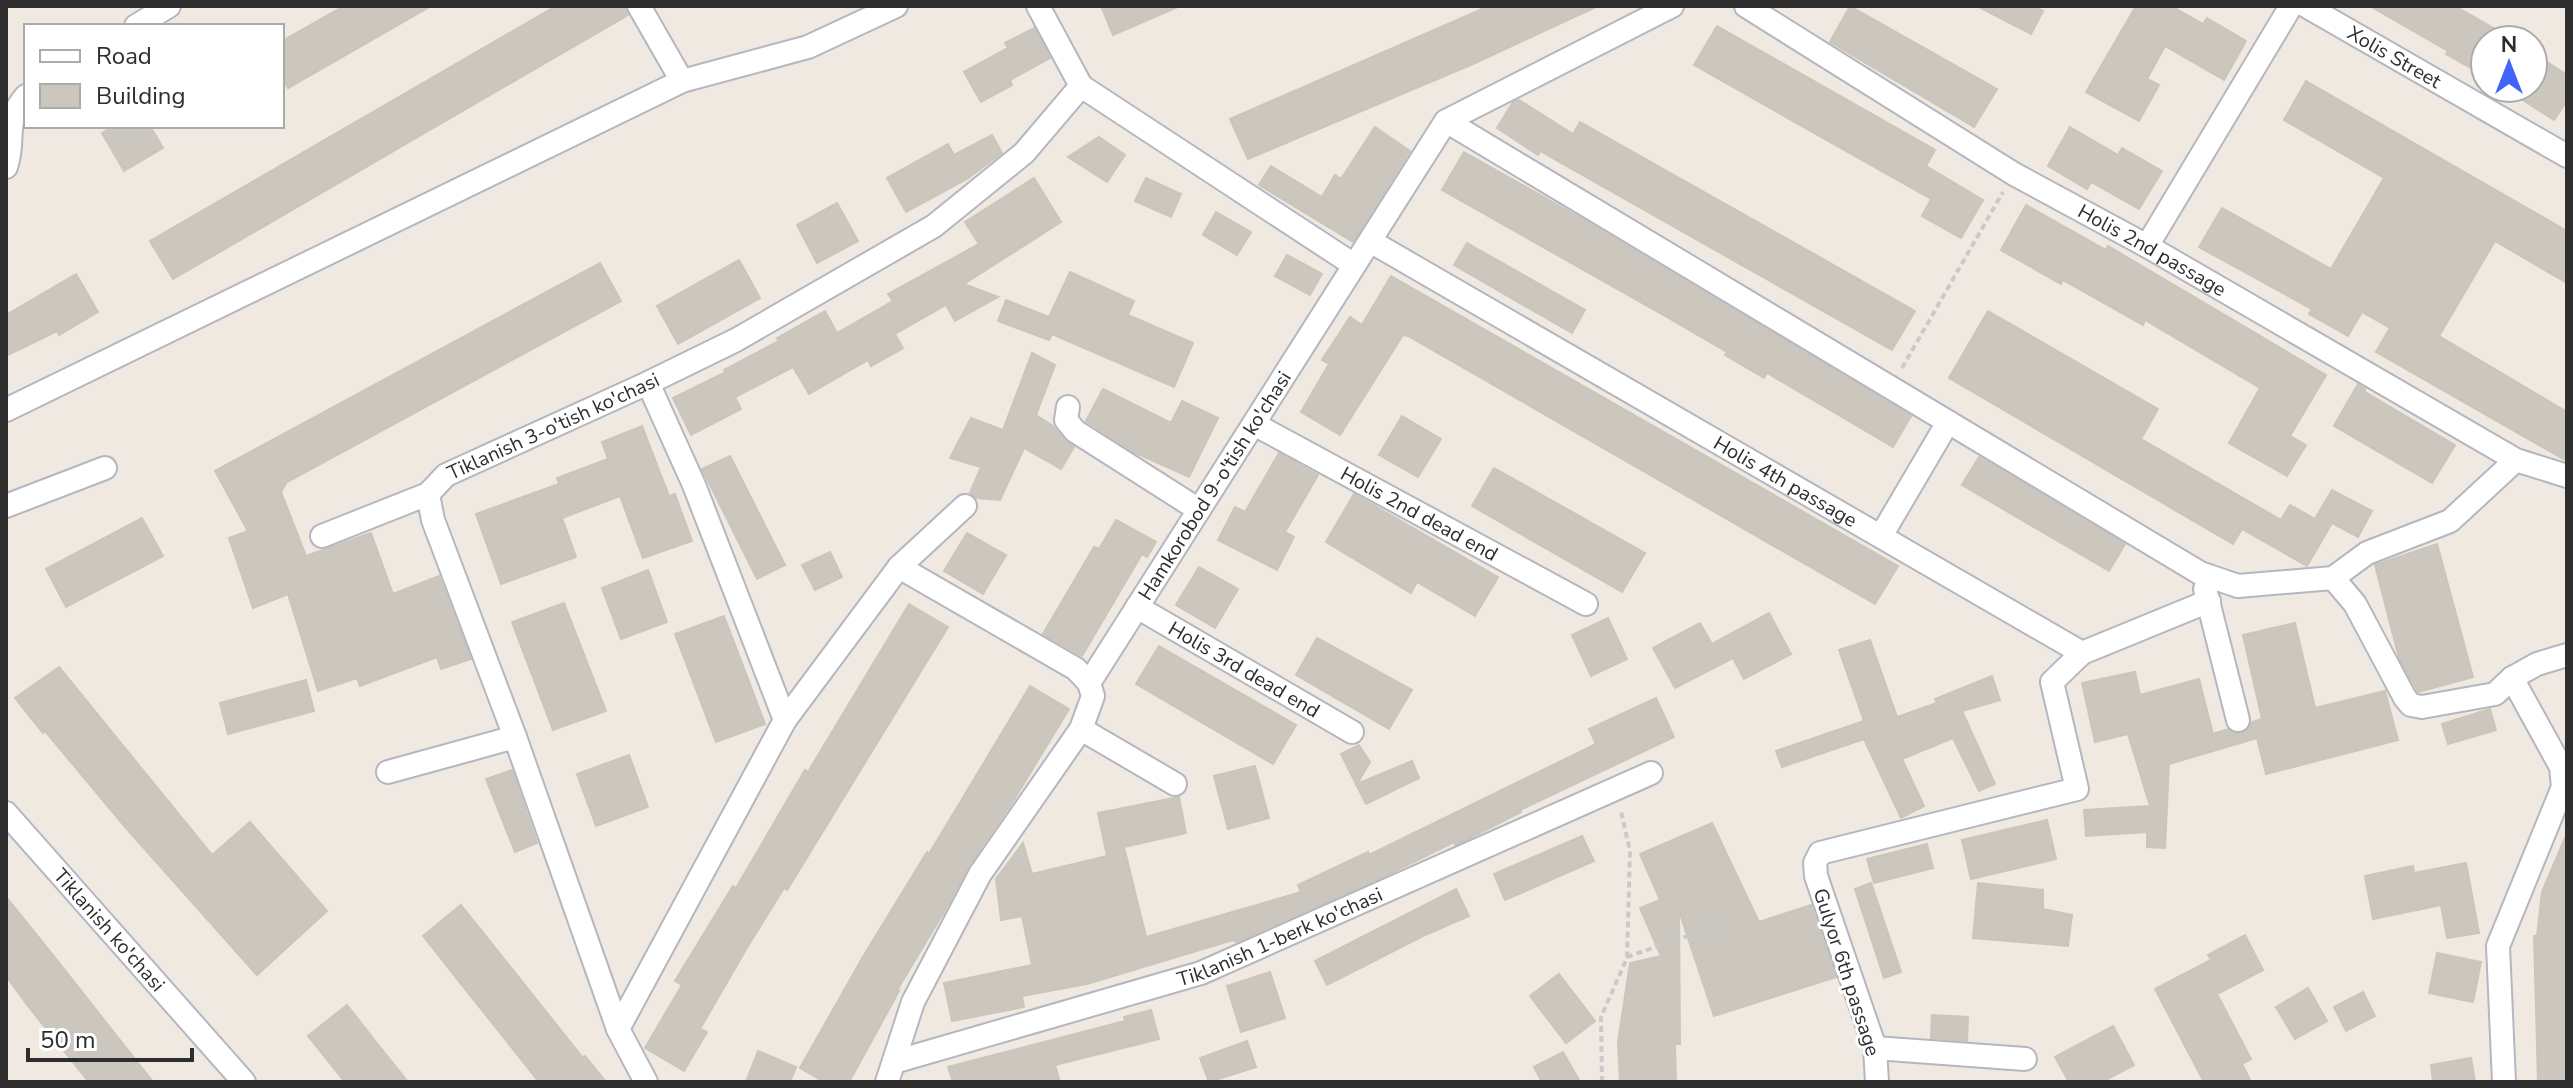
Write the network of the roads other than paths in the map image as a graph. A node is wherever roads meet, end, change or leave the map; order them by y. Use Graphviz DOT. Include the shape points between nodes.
graph roads {
  1 [pos="169,6"];
  2 [pos="639,6"];
  3 [pos="896,6"];
  4 [pos="1038,6"];
  5 [pos="1672,6"];
  6 [pos="1746,6"];
  7 [pos="2291,6"];
  8 [pos="2306,6"];
  9 [pos="139,24"];
  10 [pos="682,81"];
  11 [pos="1081,86"];
  12 [pos="24,98"];
  13 [pos="1446,121"];
  14 [pos="2567,156"];
  15 [pos="6,167"];
  16 [pos="1370,241"];
  17 [pos="2147,246"];
  18 [pos="1354,265"];
  19 [pos="648,383"];
  20 [pos="1068,407"];
  21 [pos="6,410"];
  22 [pos="1948,422"];
  23 [pos="1254,424"];
  24 [pos="2516,460"];
  25 [pos="105,468"];
  26 [pos="2567,476"];
  27 [pos="428,494"];
  28 [pos="6,506"];
  29 [pos="965,506"];
  30 [pos="1199,510"];
  31 [pos="322,536"];
  32 [pos="1881,536"];
  33 [pos="899,567"];
  34 [pos="2200,573"];
  35 [pos="2333,578"];
  36 [pos="2209,601"];
  37 [pos="1586,604"];
  38 [pos="1137,607"];
  39 [pos="2082,653"];
  40 [pos="2567,655"];
  41 [pos="2512,678"];
  42 [pos="1089,683"];
  43 [pos="785,720"];
  44 [pos="2238,720"];
  45 [pos="1081,729"];
  46 [pos="1352,732"];
  47 [pos="515,737"];
  48 [pos="388,772"];
  49 [pos="1651,773"];
  50 [pos="1175,784"];
  51 [pos="6,813"];
  52 [pos="618,1029"];
  53 [pos="1875,1048"];
  54 [pos="2025,1059"];
  55 [pos="891,1072"];
  56 [pos="244,1082"];
  57 [pos="646,1082"];
  58 [pos="1877,1082"];
  59 [pos="2504,1082"];
  1 -- 9 [label="street"];
  2 -- 10 [label="street"];
  3 -- 10 [label="street" via="808,47"];
  4 -- 11 [label="street"];
  5 -- 13 [label="street"];
  6 -- 17 [label="street, Holis 2nd passage" via="2014,174"];
  7 -- 17 [label="street"];
  8 -- 14 [label="street, Xolis Street"];
  10 -- 21 [label="street"];
  11 -- 18 [label="street"];
  11 -- 19 [label="street, Tiklanish 3-o'tish ko'chasi" via="1024,153 934,226 736,340"];
  12 -- 15 [label="street" via="9,127"];
  13 -- 16 [label="street, Hamkorobod 9-o'tish ko'chasi"];
  13 -- 22 [label="street"];
  16 -- 18 [label="street, Hamkorobod 9-o'tish ko'chasi"];
  16 -- 32 [label="street, Holis 4th passage"];
  17 -- 24 [label="street, Holis 2nd passage"];
  18 -- 23 [label="street, Hamkorobod 9-o'tish ko'chasi"];
  19 -- 27 [label="street, Tiklanish 3-o'tish ko'chasi" via="446,475"];
  19 -- 43 [label="street" via="694,485"];
  20 -- 30 [label="street" via="1066,420 1075,431"];
  22 -- 32 [label="street"];
  22 -- 34 [label="street"];
  23 -- 30 [label="street, Hamkorobod 9-o'tish ko'chasi"];
  23 -- 37 [label="street, Holis 2nd dead end"];
  24 -- 26 [label="street, Holis 2nd passage"];
  24 -- 35 [label="street" via="2450,521 2367,553"];
  25 -- 28 [label="street"];
  27 -- 31 [label="street"];
  27 -- 47 [label="street, Tiklanish 3-o'tish ko'chasi" via="433,520"];
  29 -- 33 [label="street"];
  30 -- 38 [label="street, Hamkorobod 9-o'tish ko'chasi"];
  32 -- 39 [label="street, Holis 4th passage"];
  33 -- 42 [label="street" via="1076,669"];
  33 -- 43 [label="street"];
  34 -- 35 [label="street" via="2238,586"];
  34 -- 36 [label="street"];
  35 -- 41 [label="street" via="2355,604 2411,705 2495,694"];
  36 -- 39 [label="street"];
  36 -- 44 [label="street"];
  38 -- 42 [label="street, Hamkorobod 9-o'tish ko'chasi"];
  38 -- 46 [label="street, Holis 3rd dead end"];
  39 -- 53 [label="street, Gulyor 6th passage" via="2052,682 2077,789 1820,853 1816,876"];
  40 -- 41 [label="street"];
  41 -- 59 [label="street" via="2561,767 2563,787 2498,946"];
  42 -- 45 [label="street, Hamkorobod 9-o'tish ko'chasi" via="1093,696"];
  43 -- 52 [label="street"];
  45 -- 50 [label="street"];
  45 -- 55 [label="street, Hamkorobod 9-o'tish ko'chasi" via="980,874 913,1002"];
  47 -- 48 [label="street"];
  47 -- 52 [label="street, Tiklanish 3-o'tish ko'chasi"];
  49 -- 55 [label="street, Tiklanish 1-berk ko'chasi" via="1201,973"];
  51 -- 56 [label="street, Tiklanish ko'chasi"];
  52 -- 57 [label="street, Tiklanish 3-o'tish ko'chasi"];
  53 -- 54 [label="street"];
  53 -- 58 [label="street, Gulyor 6th passage"];
}
